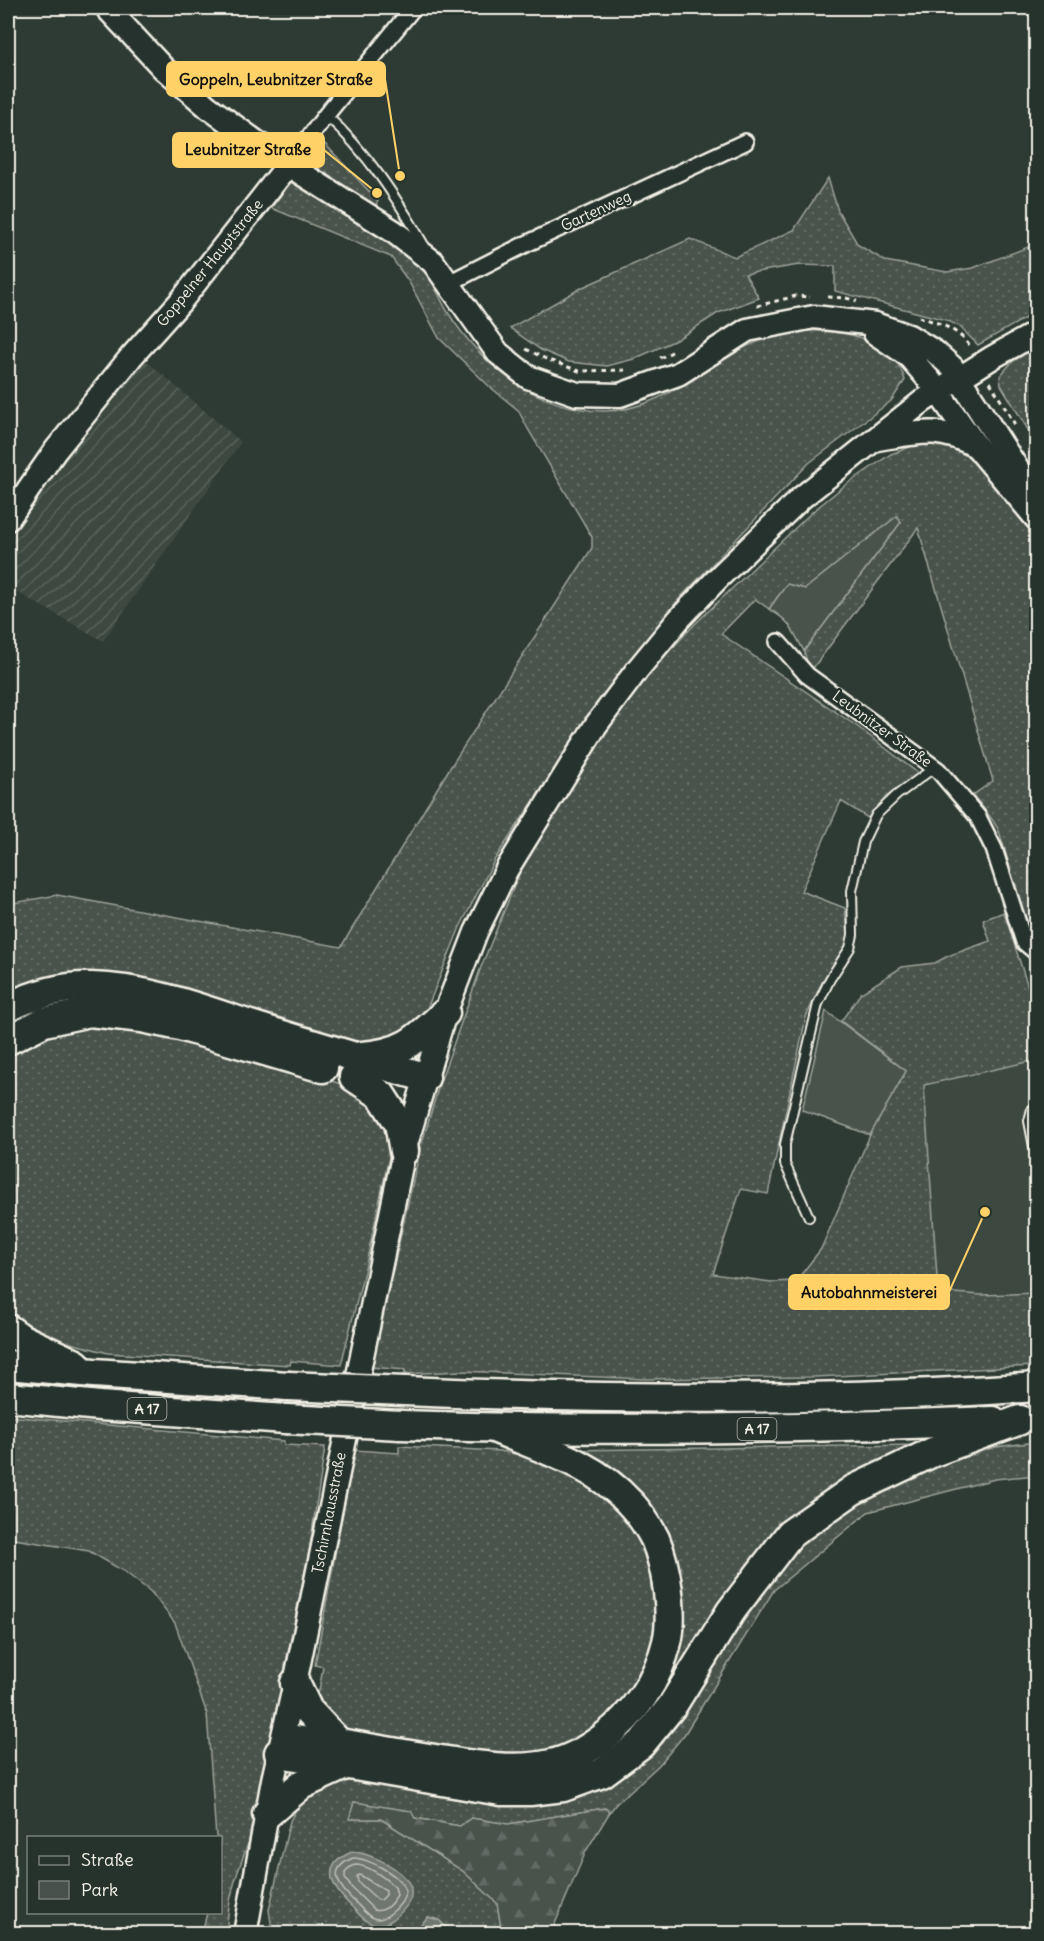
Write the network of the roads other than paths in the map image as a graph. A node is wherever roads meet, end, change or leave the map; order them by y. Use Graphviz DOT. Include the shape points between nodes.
graph roads {
  1 [pos="107,8"];
  2 [pos="413,8"];
  3 [pos="326,115"];
  4 [pos="745,142"];
  5 [pos="288,165"];
  6 [pos="433,262"];
  7 [pos="448,283"];
  8 [pos="846,320"];
  9 [pos="1036,333"];
  10 [pos="960,378"];
  11 [pos="937,393"];
  12 [pos="876,440"];
  13 [pos="977,447"];
  14 [pos="1036,498"];
  15 [pos="1036,518"];
  16 [pos="8,519"];
  17 [pos="778,642"];
  18 [pos="935,767"];
  19 [pos="1036,952"];
  20 [pos="8,1007"];
  21 [pos="445,1013"];
  22 [pos="8,1040"];
  23 [pos="352,1067"];
  24 [pos="422,1086"];
  25 [pos="1036,1107"];
  26 [pos="404,1152"];
  27 [pos="1036,1157"];
  28 [pos="809,1217"];
  29 [pos="8,1329"];
  30 [pos="8,1365"];
  31 [pos="94,1373"];
  32 [pos="1036,1387"];
  33 [pos="8,1397"];
  34 [pos="1028,1420"];
  35 [pos="494,1428"];
  36 [pos="295,1683"];
  37 [pos="280,1745"];
  38 [pos="342,1754"];
  39 [pos="267,1815"];
  40 [pos="245,1934"];
  1 -- 5 [label="main road" via="163,68 208,107"];
  2 -- 3 [label="street, Goppelner Hauptstraße"];
  3 -- 5 [label="street, Goppelner Hauptstraße"];
  3 -- 6 [label="lane" via="348,135 387,184"];
  4 -- 7 [label="street, Gartenweg"];
  5 -- 6 [label="main road" via="393,231"];
  5 -- 16 [label="main road, Goppelner Hauptstraße" via="181,302 130,357 62,442"];
  6 -- 7 [label="main road"];
  7 -- 8 [label="main road" via="498,353 528,377 577,394 620,395 678,374 747,330 814,317"];
  8 -- 10 [label="main road" via="875,324 909,336 935,352"];
  8 -- 11 [label="main road" via="871,330 908,355"];
  9 -- 10 [label="main road, Tschirnhausstraße"];
  10 -- 11 [label="main road, Tschirnhausstraße"];
  10 -- 14 [label="main road"];
  11 -- 12 [label="main road, Tschirnhausstraße"];
  11 -- 13 [label="main road"];
  12 -- 13 [label="main road" via="930,431 957,436"];
  12 -- 21 [label="main road, Tschirnhausstraße" via="801,498 720,576 630,679 596,725 507,869 476,932"];
  13 -- 15 [label="main road"];
  17 -- 18 [label="street, Leubnitzer Straße" via="807,675"];
  18 -- 19 [label="street, Leubnitzer Straße" via="978,817 994,849 1024,942"];
  18 -- 28 [label="lane" via="876,815 863,842 852,891 850,948 818,1004 785,1144 785,1164"];
  20 -- 23 [label="highway" via="54,991 90,987 127,991 171,999"];
  21 -- 23 [label="highway" via="399,1050"];
  21 -- 24 [label="main road, Tschirnhausstraße"];
  22 -- 23 [label="highway" via="44,1022 90,1012 142,1018"];
  23 -- 24 [label="highway"];
  23 -- 26 [label="highway" via="381,1095 399,1123"];
  24 -- 26 [label="main road, Tschirnhausstraße"];
  25 -- 27 [label="lane" via="1029,1120"];
  26 -- 36 [label="main road, Tschirnhausstraße"];
  29 -- 31 [label="highway"];
  30 -- 31 [label="highway, A 17"];
  31 -- 32 [label="highway, A 17, bridge" via="288,1386 659,1398"];
  33 -- 35 [label="highway, A 17, bridge" via="286,1419"];
  34 -- 35 [label="highway, A 17" via="817,1428"];
  34 -- 38 [label="highway" via="933,1452 853,1490 790,1534 731,1611 672,1706 641,1744 602,1773 563,1787 501,1791"];
  35 -- 38 [label="highway" via="598,1476 629,1501 654,1538 664,1571 669,1612 668,1641 656,1674 642,1699 615,1729 581,1754 552,1764 502,1768"];
  36 -- 37 [label="main road, Tschirnhausstraße"];
  36 -- 38 [label="highway" via="308,1710"];
  37 -- 38 [label="highway"];
  37 -- 39 [label="main road, Tschirnhausstraße"];
  38 -- 39 [label="highway"];
  39 -- 40 [label="main road, Tschirnhausstraße"];
}
